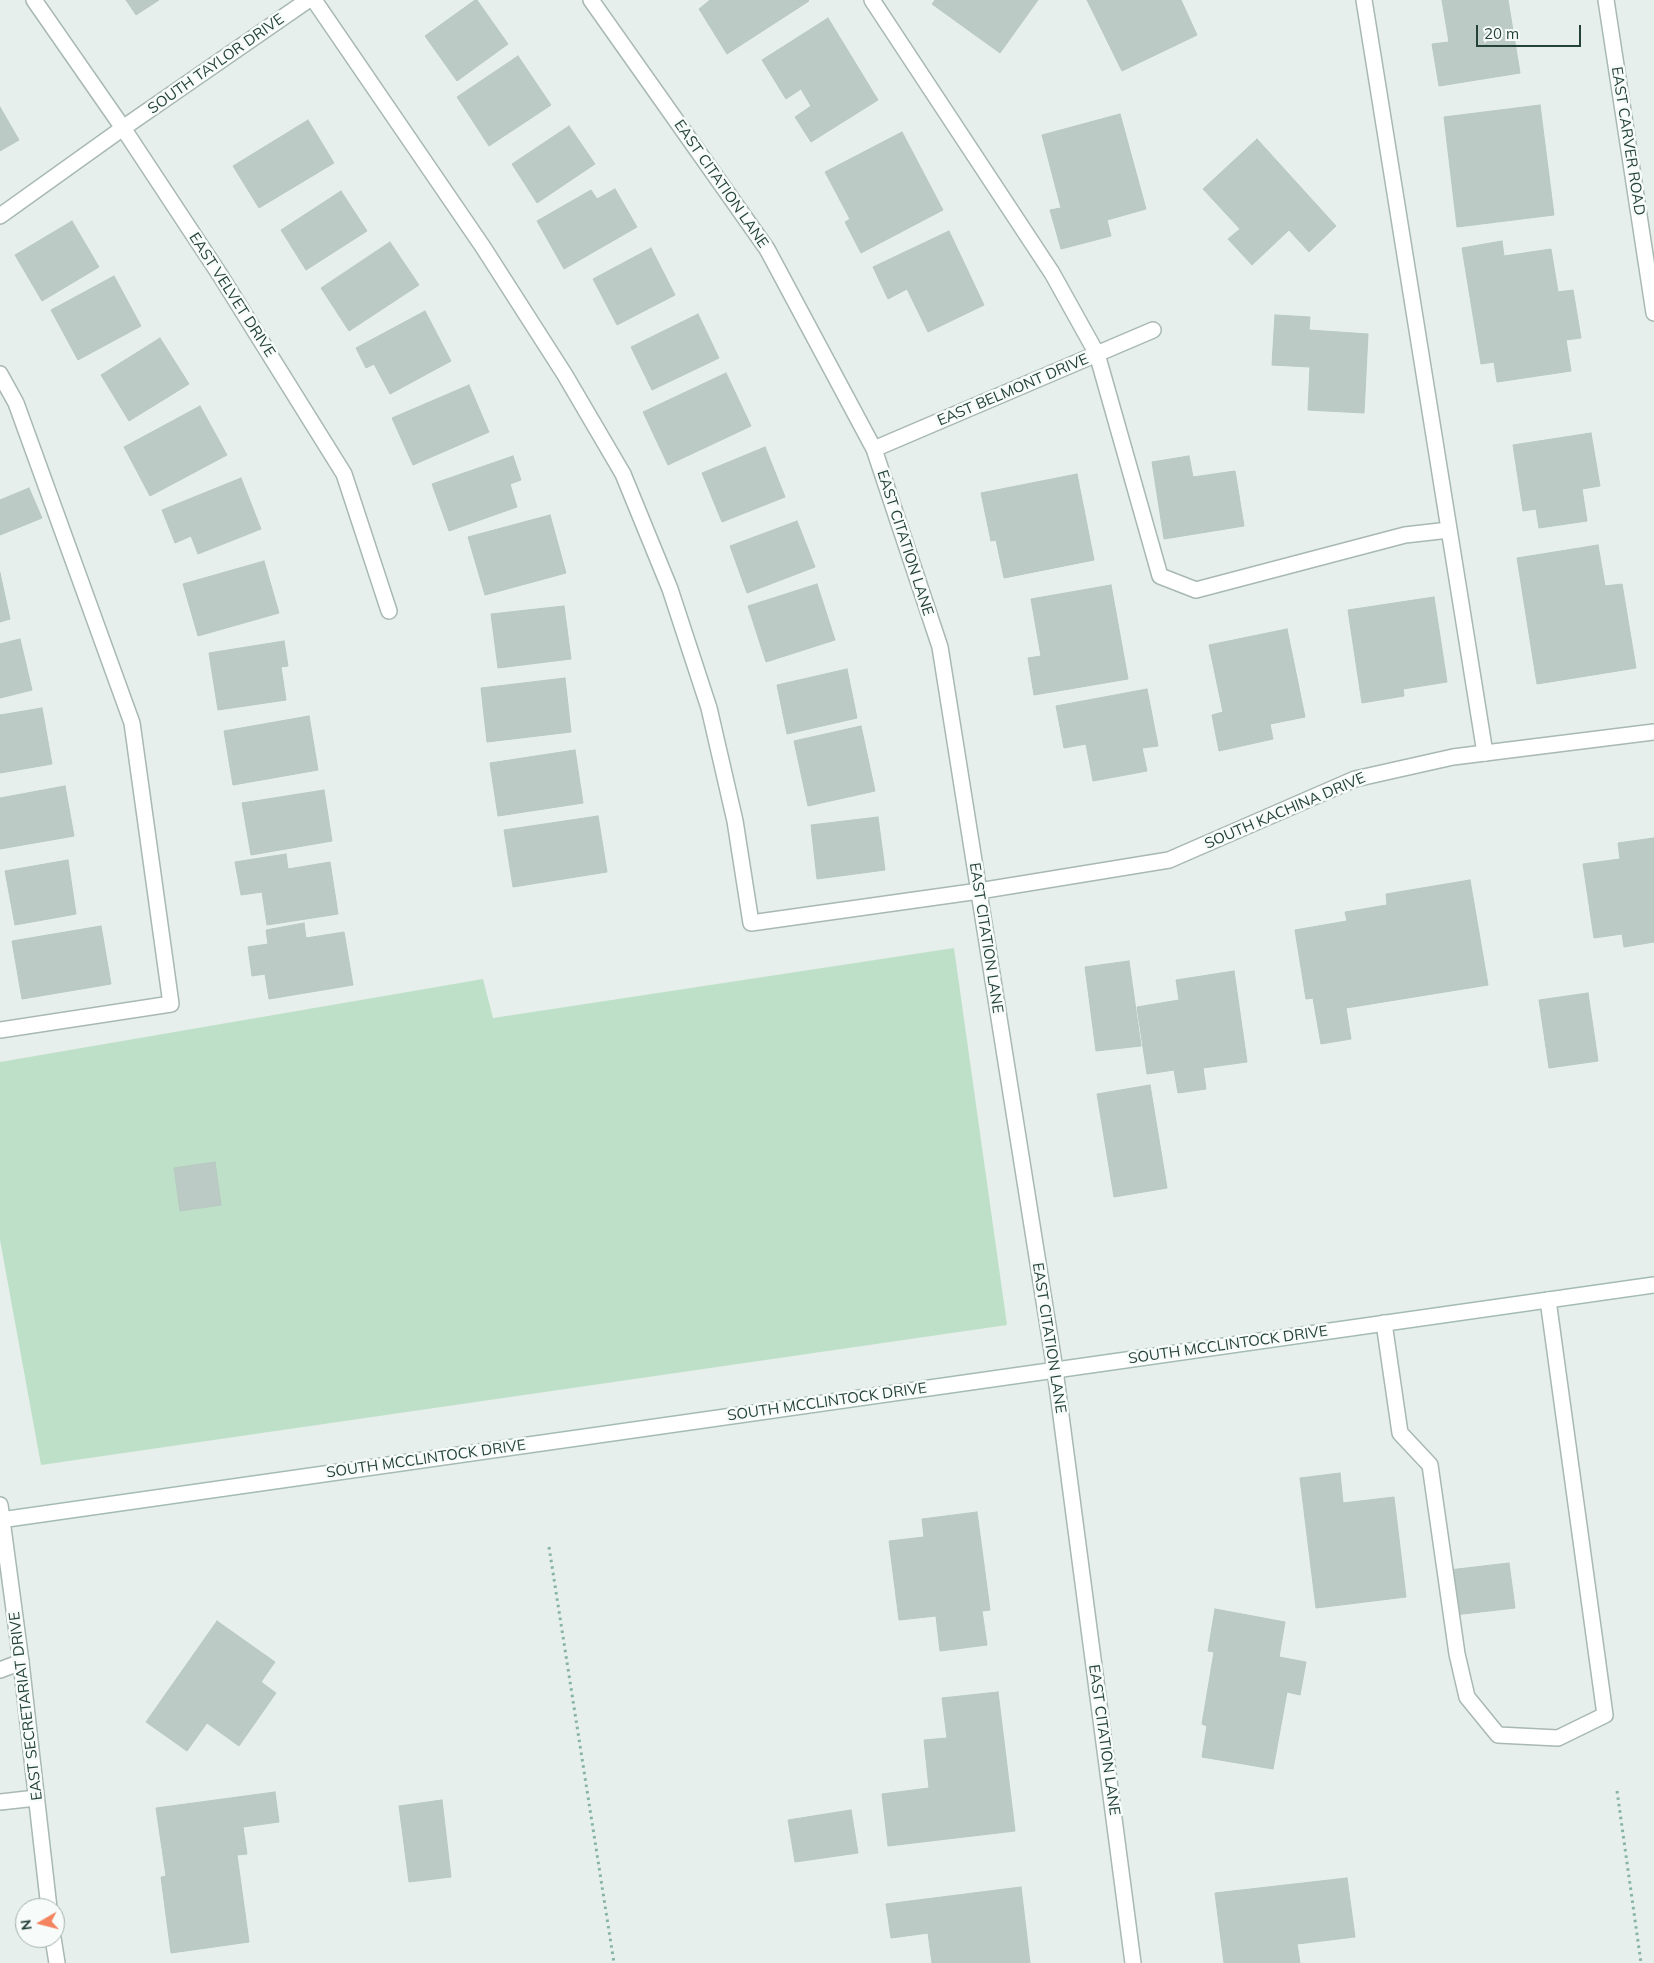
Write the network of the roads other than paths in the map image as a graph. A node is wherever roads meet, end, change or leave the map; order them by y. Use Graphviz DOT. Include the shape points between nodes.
graph roads {
  1 [pos="34,0"];
  2 [pos="308,0"];
  3 [pos="314,0"];
  4 [pos="591,0"];
  5 [pos="872,0"];
  6 [pos="1364,0"];
  7 [pos="1606,0"];
  8 [pos="123,128"];
  9 [pos="0,216"];
  10 [pos="1654,313"];
  11 [pos="1153,330"];
  12 [pos="1097,354"];
  13 [pos="0,374"];
  14 [pos="874,449"];
  15 [pos="1449,530"];
  16 [pos="389,610"];
  17 [pos="1654,732"];
  18 [pos="1485,753"];
  19 [pos="979,891"];
  20 [pos="0,1030"];
  21 [pos="1654,1284"];
  22 [pos="1548,1300"];
  23 [pos="1384,1323"];
  24 [pos="1055,1370"];
  25 [pos="1,1515"];
  26 [pos="22,1662"];
  27 [pos="0,1670"];
  28 [pos="36,1798"];
  29 [pos="0,1802"];
  30 [pos="48,1898"];
  31 [pos="55,1948"];
  32 [pos="57,1963"];
  33 [pos="1134,1963"];
  1 -- 8 [label="street, EAST VELVET DRIVE"];
  2 -- 8 [label="street, SOUTH TAYLOR DRIVE"];
  3 -- 19 [label="street, SOUTH KACHINA DRIVE" via="483,247 565,376 622,474 670,589 709,708 735,822 751,922"];
  4 -- 14 [label="street, EAST CITATION LANE" via="767,249"];
  5 -- 12 [label="street" via="1052,272"];
  6 -- 15 [label="street"];
  7 -- 10 [label="street, EAST CARVER ROAD"];
  8 -- 9 [label="street, SOUTH TAYLOR DRIVE"];
  8 -- 16 [label="street, EAST VELVET DRIVE" via="344,474"];
  11 -- 12 [label="street, EAST BELMONT DRIVE"];
  12 -- 14 [label="street, EAST BELMONT DRIVE"];
  12 -- 15 [label="street" via="1160,576 1196,590 1405,535"];
  13 -- 20 [label="street" via="16,403 132,723 171,1004"];
  14 -- 19 [label="street, EAST CITATION LANE" via="940,647"];
  15 -- 18 [label="street"];
  17 -- 18 [label="street, SOUTH KACHINA DRIVE"];
  18 -- 19 [label="street, SOUTH KACHINA DRIVE" via="1355,779 1168,860"];
  19 -- 24 [label="street, EAST CITATION LANE"];
  21 -- 22 [label="street, SOUTH MCCLINTOCK DRIVE"];
  22 -- 23 [label="street, SOUTH MCCLINTOCK DRIVE"];
  22 -- 23 [label="street" via="1605,1714 1558,1738 1498,1735 1467,1696 1457,1654 1430,1465 1400,1433"];
  23 -- 24 [label="street, SOUTH MCCLINTOCK DRIVE"];
  24 -- 25 [label="street, SOUTH MCCLINTOCK DRIVE"];
  24 -- 33 [label="street, EAST CITATION LANE"];
  25 -- 26 [label="street, EAST SECRETARIAT DRIVE"];
  26 -- 27 [label="street"];
  26 -- 28 [label="street, EAST SECRETARIAT DRIVE"];
  28 -- 29 [label="street"];
  28 -- 30 [label="street, EAST SECRETARIAT DRIVE"];
  31 -- 32 [label="street"];
}
